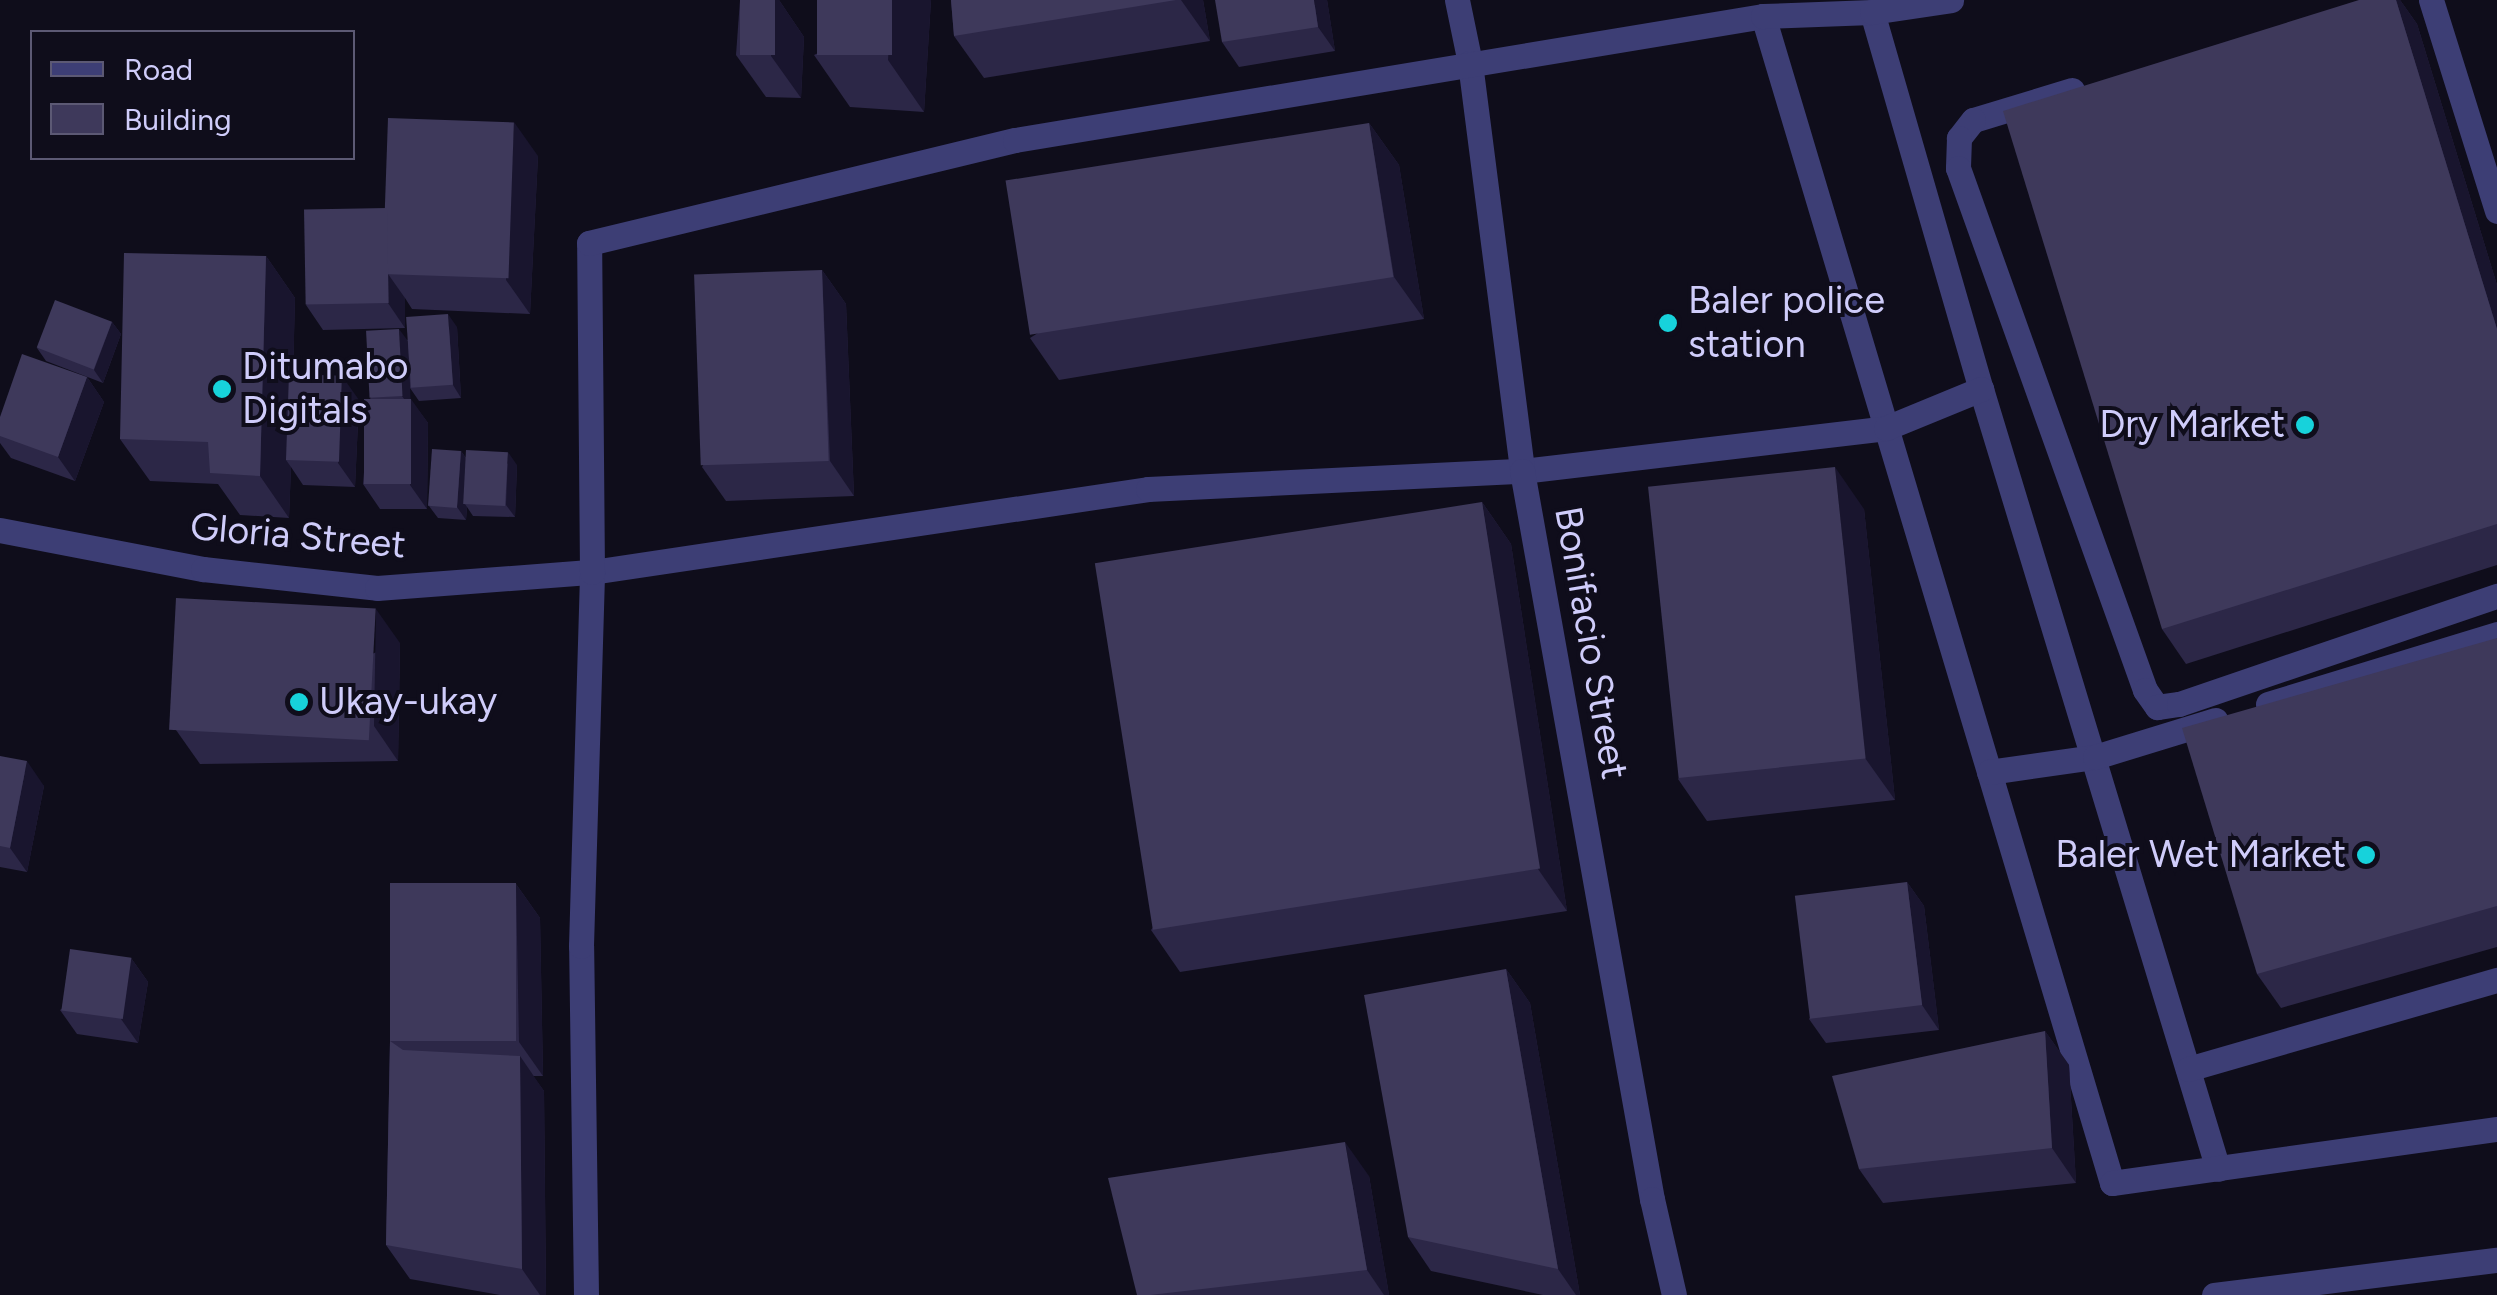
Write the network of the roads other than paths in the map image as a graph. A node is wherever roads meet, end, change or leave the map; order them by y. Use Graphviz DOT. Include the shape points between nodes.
graph roads {
  1 [pos="1457,0"];
  2 [pos="1951,0"];
  3 [pos="2431,0"];
  4 [pos="1872,12"];
  5 [pos="1762,16"];
  6 [pos="1470,63"];
  7 [pos="2104,80"];
  8 [pos="2497,211"];
  9 [pos="1981,389"];
  10 [pos="1886,428"];
  11 [pos="1522,471"];
  12 [pos="0,530"];
  13 [pos="592,572"];
  14 [pos="2497,596"];
  15 [pos="2497,634"];
  16 [pos="2095,757"];
  17 [pos="1989,772"];
  18 [pos="2497,980"];
  19 [pos="2188,1069"];
  20 [pos="2497,1128"];
  21 [pos="2218,1169"];
  22 [pos="2497,1260"];
  23 [pos="586,1295"];
  24 [pos="1674,1295"];
  25 [pos="2214,1295"];
  1 -- 6 [label="street, Bonifacio Street"];
  2 -- 4 [label="street"];
  3 -- 8 [label="street"];
  4 -- 5 [label="street"];
  4 -- 9 [label="street"];
  5 -- 6 [label="street"];
  5 -- 10 [label="street"];
  6 -- 11 [label="street, Bonifacio Street"];
  6 -- 13 [label="street" via="1015,140 589,242"];
  7 -- 14 [label="street" via="1973,120 1959,138 1958,168 2145,690 2157,707"];
  9 -- 10 [label="street, Gloria Street"];
  9 -- 16 [label="street"];
  10 -- 11 [label="street, Gloria Street"];
  10 -- 17 [label="street"];
  11 -- 13 [label="street, Gloria Street" via="1148,490"];
  11 -- 24 [label="street, Bonifacio Street"];
  12 -- 13 [label="street, Gloria Street" via="203,570 377,588"];
  13 -- 23 [label="street" via="581,946"];
  15 -- 16 [label="street"];
  16 -- 17 [label="street"];
  16 -- 19 [label="street"];
  17 -- 21 [label="street" via="2112,1183"];
  18 -- 19 [label="street"];
  19 -- 21 [label="street"];
  20 -- 21 [label="street"];
  22 -- 25 [label="street"];
}
